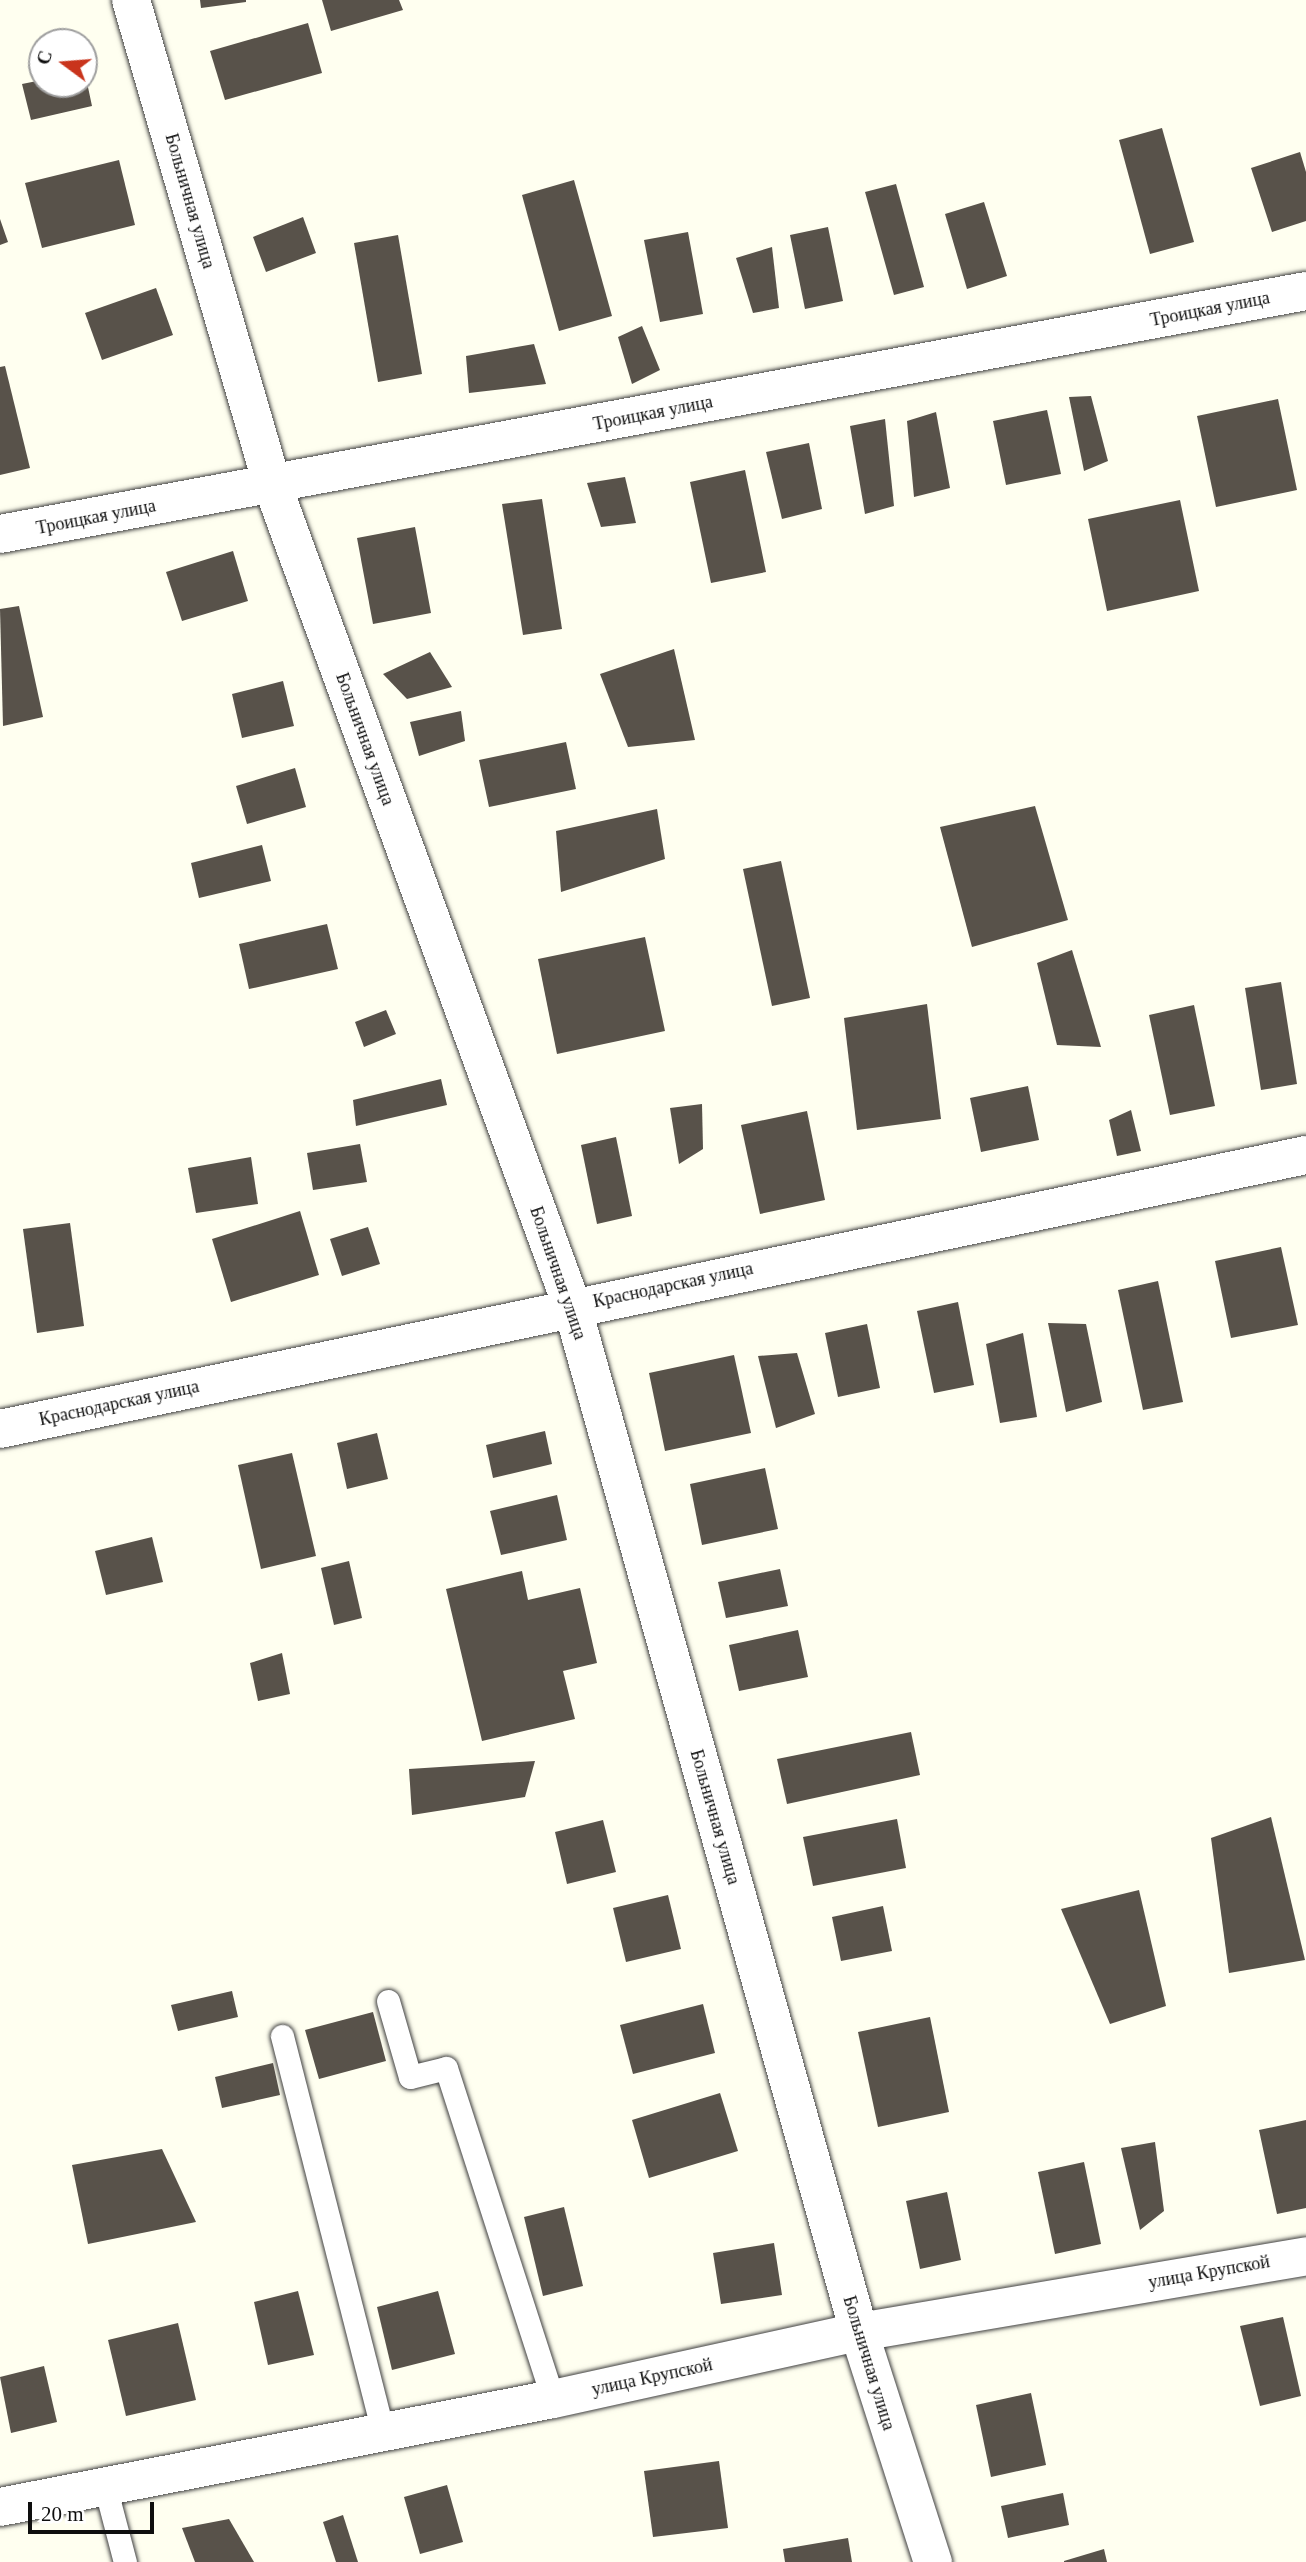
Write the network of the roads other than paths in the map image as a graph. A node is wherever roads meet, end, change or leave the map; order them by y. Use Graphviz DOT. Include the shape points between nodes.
graph roads {
  1 [pos="131,0"];
  2 [pos="1306,291"];
  3 [pos="272,484"];
  4 [pos="0,534"];
  5 [pos="1306,1154"];
  6 [pos="572,1306"];
  7 [pos="0,1429"];
  8 [pos="388,2001"];
  9 [pos="282,2036"];
  10 [pos="1306,2256"];
  11 [pos="859,2332"];
  12 [pos="553,2399"];
  13 [pos="383,2432"];
  14 [pos="105,2486"];
  15 [pos="0,2507"];
  16 [pos="125,2562"];
  17 [pos="933,2562"];
  1 -- 3 [label="street, Больничная улица"];
  2 -- 3 [label="street, Троицкая улица"];
  3 -- 4 [label="street, Троицкая улица"];
  3 -- 6 [label="street, Больничная улица"];
  5 -- 6 [label="street, Краснодарская улица"];
  6 -- 7 [label="street, Краснодарская улица"];
  6 -- 11 [label="street, Больничная улица"];
  8 -- 12 [label="lane" via="410,2077 446,2068"];
  9 -- 13 [label="lane"];
  10 -- 11 [label="street, улица Крупской"];
  11 -- 12 [label="street, улица Крупской"];
  11 -- 17 [label="street, Больничная улица"];
  12 -- 13 [label="street, улица Крупской"];
  13 -- 14 [label="street, улица Крупской"];
  14 -- 15 [label="street, улица Крупской"];
  14 -- 16 [label="lane"];
}
